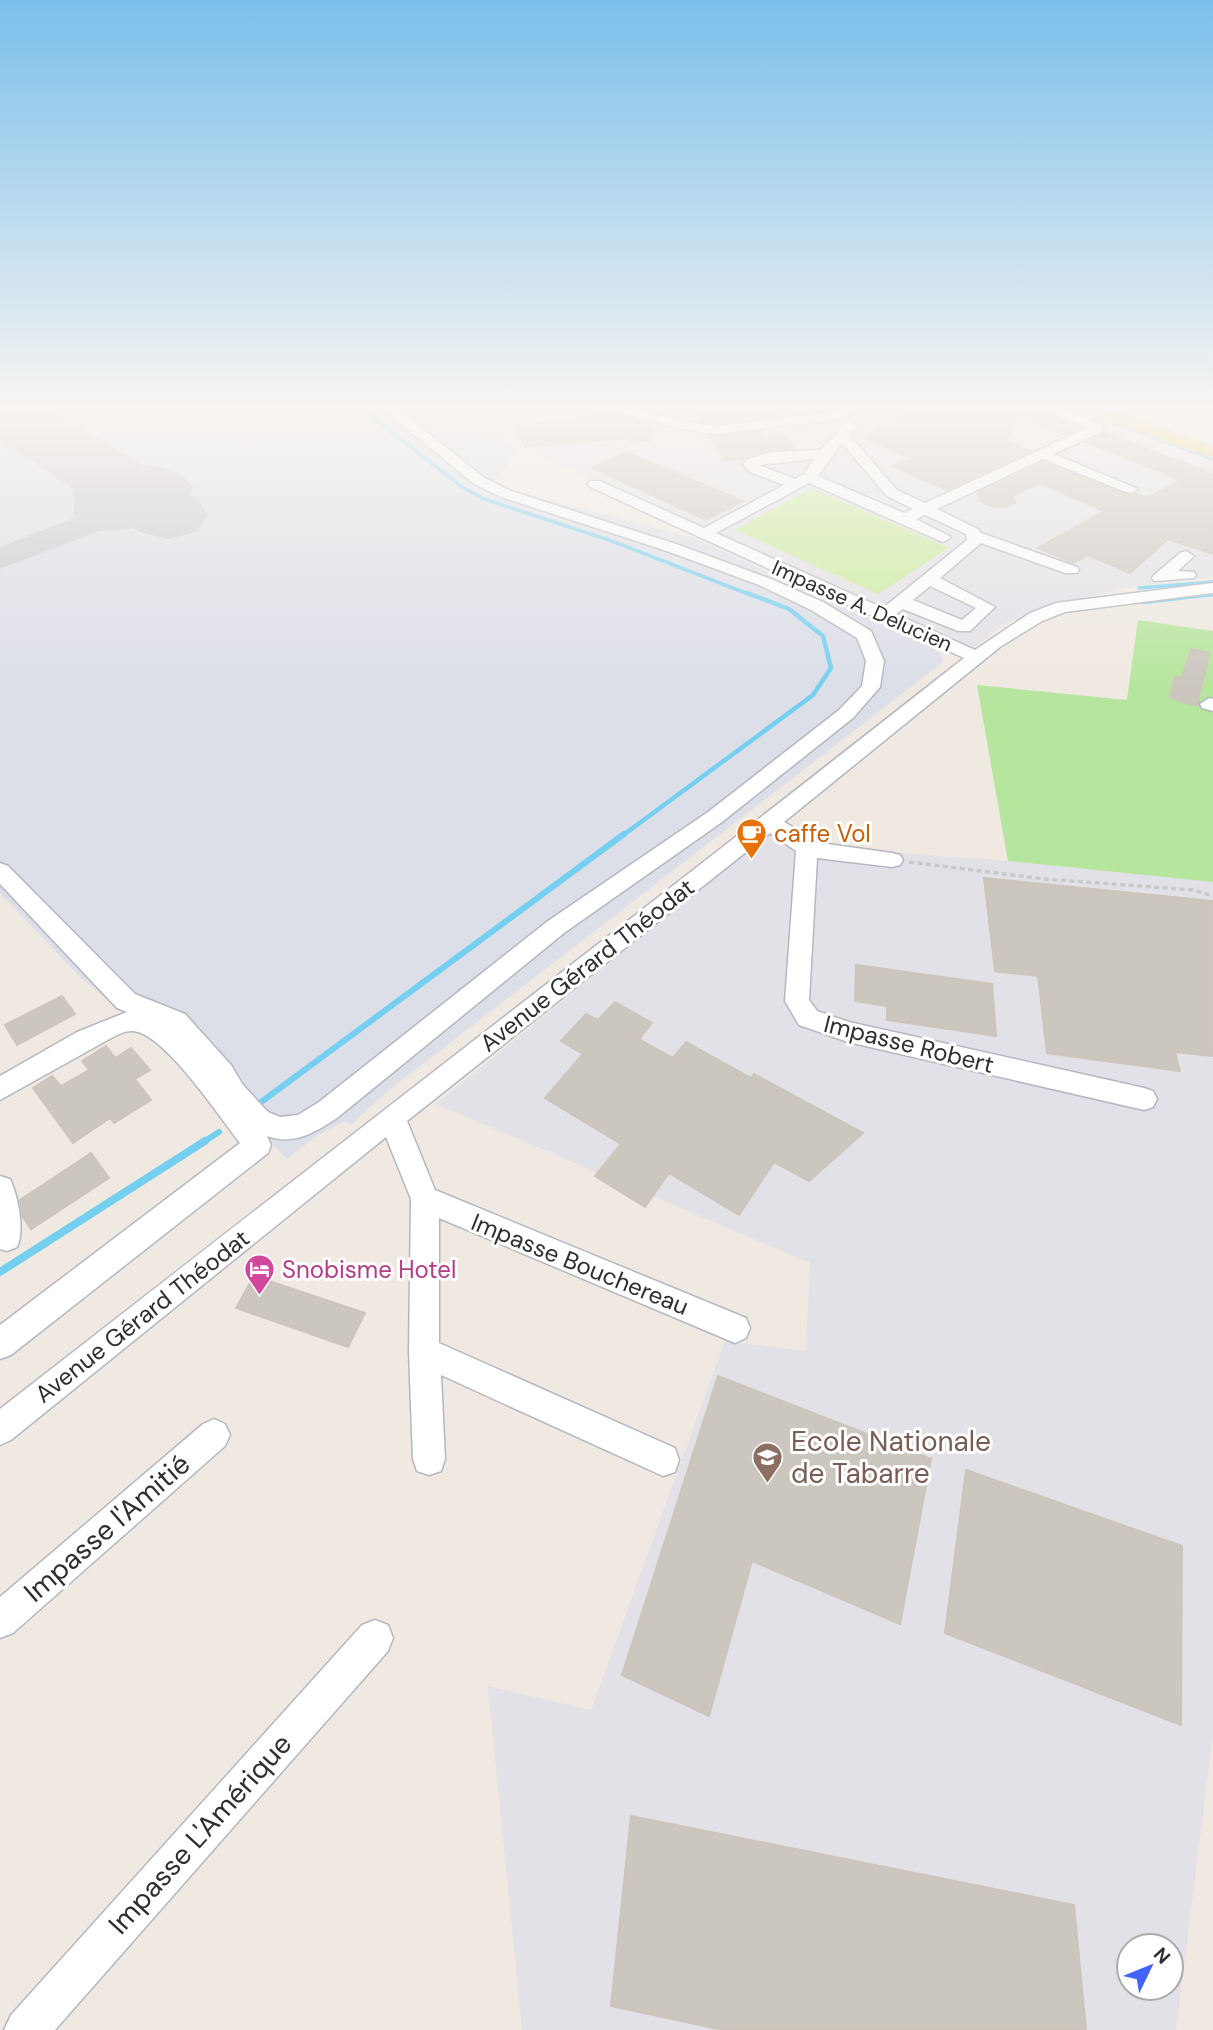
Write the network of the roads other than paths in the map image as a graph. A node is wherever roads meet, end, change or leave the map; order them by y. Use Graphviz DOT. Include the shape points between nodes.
graph roads {
  1 [pos="521,499"];
  2 [pos="627,499"];
  3 [pos="768,499"];
  4 [pos="851,499"];
  5 [pos="904,499"];
  6 [pos="947,499"];
  7 [pos="925,509"];
  8 [pos="904,519"];
  9 [pos="703,534"];
  10 [pos="976,536"];
  11 [pos="943,537"];
  12 [pos="1186,556"];
  13 [pos="1071,570"];
  14 [pos="1213,573"];
  15 [pos="930,580"];
  16 [pos="1213,588"];
  17 [pos="902,602"];
  18 [pos="884,616"];
  19 [pos="976,657"];
  20 [pos="768,822"];
  21 [pos="807,849"];
  22 [pos="892,860"];
  23 [pos="0,872"];
  24 [pos="0,1089"];
  25 [pos="1144,1099"];
  26 [pos="392,1118"];
  27 [pos="0,1188"];
  28 [pos="425,1199"];
  29 [pos="6,1238"];
  30 [pos="735,1328"];
  31 [pos="0,1344"];
  32 [pos="424,1352"];
  33 [pos="0,1429"];
  34 [pos="214,1435"];
  35 [pos="429,1459"];
  36 [pos="663,1460"];
  37 [pos="0,1620"];
  38 [pos="375,1638"];
  39 [pos="26,2030"];
  1 -- 23 [label="street" via="673,548 817,606 865,635 875,661 871,687 846,714 715,817 556,927 303,1126 278,1129 259,1120 176,1021 127,1001"];
  2 -- 9 [label="street, Impasse A. Delucien"];
  3 -- 9 [label="street"];
  4 -- 8 [label="street"];
  5 -- 7 [label="street"];
  6 -- 7 [label="street"];
  7 -- 8 [label="street"];
  7 -- 10 [label="street"];
  8 -- 11 [label="street"];
  9 -- 18 [label="street, Impasse A. Delucien"];
  10 -- 13 [label="street"];
  10 -- 15 [label="street"];
  12 -- 14 [label="street" via="1160,578"];
  15 -- 17 [label="street"];
  15 -- 17 [label="street" via="987,607 964,627"];
  16 -- 19 [label="street, Avenue Gérard Théodat" via="1062,607 1020,626"];
  17 -- 18 [label="street"];
  18 -- 19 [label="street, Impasse A. Delucien"];
  19 -- 20 [label="street, Avenue Gérard Théodat"];
  20 -- 21 [label="street"];
  20 -- 26 [label="street, Avenue Gérard Théodat"];
  21 -- 22 [label="street"];
  21 -- 25 [label="street, Impasse Robert" via="797,1001 808,1018 848,1032"];
  24 -- 31 [label="street" via="130,1021 164,1033 176,1044 258,1144"];
  26 -- 28 [label="street"];
  26 -- 33 [label="street, Avenue Gérard Théodat"];
  27 -- 29 [label="street"];
  28 -- 30 [label="street, Impasse Bouchereau"];
  28 -- 32 [label="street"];
  32 -- 35 [label="street"];
  32 -- 36 [label="street"];
  34 -- 37 [label="street, Impasse l'Amitié"];
  38 -- 39 [label="street, Impasse L'Amérique"];
}
